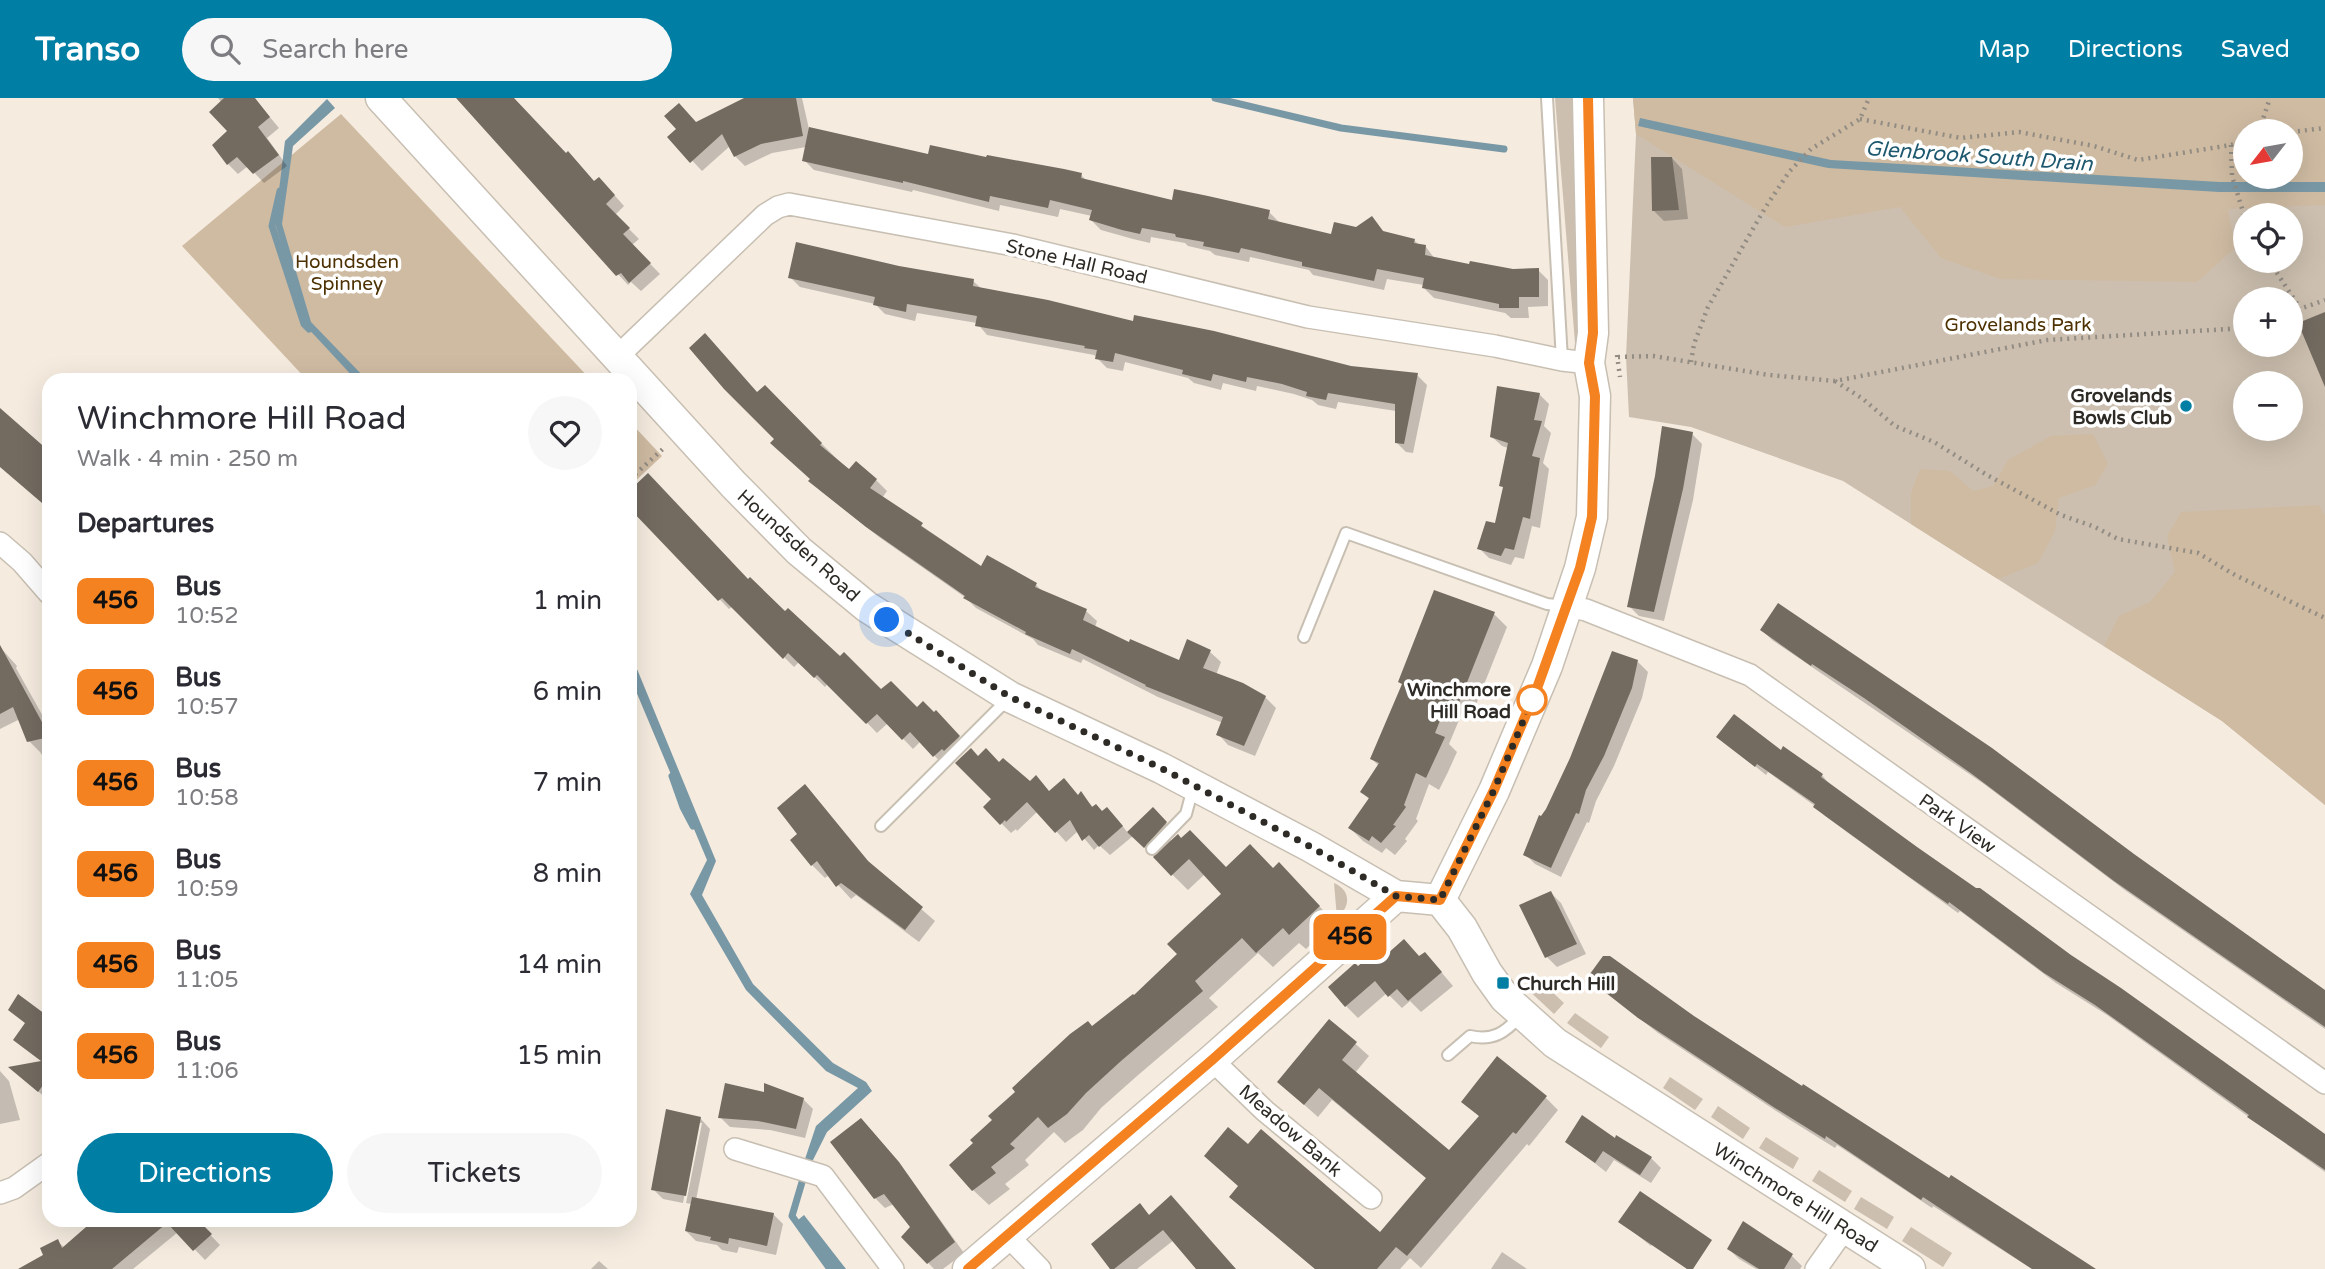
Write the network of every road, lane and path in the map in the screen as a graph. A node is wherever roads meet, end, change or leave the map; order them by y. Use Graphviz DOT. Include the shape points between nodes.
graph roads {
  1 [pos="381,98"];
  2 [pos="1547,98"];
  3 [pos="1588,98"];
  4 [pos="1869,98"];
  5 [pos="2270,98"];
  6 [pos="1860,119"];
  7 [pos="2263,119"];
  8 [pos="2325,128"];
  9 [pos="2303,131"];
  10 [pos="2231,145"];
  11 [pos="2240,203"];
  12 [pos="2325,300"];
  13 [pos="2303,307"];
  14 [pos="2233,329"];
  15 [pos="618,356"];
  16 [pos="1619,357"];
  17 [pos="1575,362"];
  18 [pos="1691,362"];
  19 [pos="633,373"];
  20 [pos="637,377"];
  21 [pos="1835,381"];
  22 [pos="665,447"];
  23 [pos="637,473"];
  24 [pos="0,543"];
  25 [pos="42,585"];
  26 [pos="1567,606"];
  27 [pos="2325,618"];
  28 [pos="1304,637"];
  29 [pos="1010,697"];
  30 [pos="1194,786"];
  31 [pos="881,826"];
  32 [pos="1152,849"];
  33 [pos="1396,896"];
  34 [pos="1440,900"];
  35 [pos="1522,1014"];
  36 [pos="1448,1055"];
  37 [pos="1212,1060"];
  38 [pos="2325,1083"];
  39 [pos="735,1149"];
  40 [pos="42,1168"];
  41 [pos="0,1193"];
  42 [pos="1371,1198"];
  43 [pos="1845,1228"];
  44 [pos="1007,1235"];
  45 [pos="893,1269"];
  46 [pos="968,1269"];
  47 [pos="1040,1269"];
  48 [pos="1816,1269"];
  49 [pos="1910,1269"];
  1 -- 15 [label="street, Houndsden Road"];
  2 -- 17 [label="lane"];
  3 -- 17 [label="street" via="1593,333"];
  4 -- 6 [label="path"];
  5 -- 7 [label="path"];
  6 -- 10 [label="path" via="1961,138 2019,132 2095,146 2138,160"];
  6 -- 18 [label="path" via="1811,149 1791,171 1720,283"];
  8 -- 9 [label="path"];
  10 -- 11 [label="path" via="2232,176"];
  12 -- 13 [label="path"];
  14 -- 21 [label="path" via="2048,340"];
  15 -- 17 [label="street, Stone Hall Road" via="765,215 789,204 1013,245 1308,317"];
  15 -- 19 [label="street, Houndsden Road"];
  16 -- 18 [label="path"];
  17 -- 26 [label="street" via="1595,396 1592,517"];
  18 -- 21 [label="path"];
  20 -- 29 [label="street, Houndsden Road" via="799,551 867,607"];
  21 -- 27 [label="path" via="1895,426 1934,442 2061,515 2118,540 2198,553"];
  22 -- 23 [label="path"];
  24 -- 25 [label="street"];
  26 -- 28 [label="lane" via="1548,604 1346,533"];
  26 -- 34 [label="street" via="1547,666 1494,790"];
  26 -- 38 [label="street, Park View" via="1750,675"];
  29 -- 30 [label="street, Houndsden Road"];
  29 -- 31 [label="lane"];
  30 -- 32 [label="lane" via="1186,814"];
  30 -- 33 [label="street, Houndsden Road"];
  33 -- 34 [label="street"];
  33 -- 37 [label="street"];
  34 -- 35 [label="street, Winchmore Hill Road" via="1487,973"];
  35 -- 36 [label="lane" via="1495,1037 1470,1036"];
  35 -- 43 [label="street, Winchmore Hill Road" via="1555,1043"];
  37 -- 42 [label="street, Meadow Bank" via="1265,1111"];
  37 -- 44 [label="street"];
  39 -- 45 [label="street" via="823,1176"];
  40 -- 41 [label="street"];
  43 -- 48 [label="street"];
  43 -- 49 [label="street, Winchmore Hill Road"];
  44 -- 46 [label="street"];
  44 -- 47 [label="street"];
}
